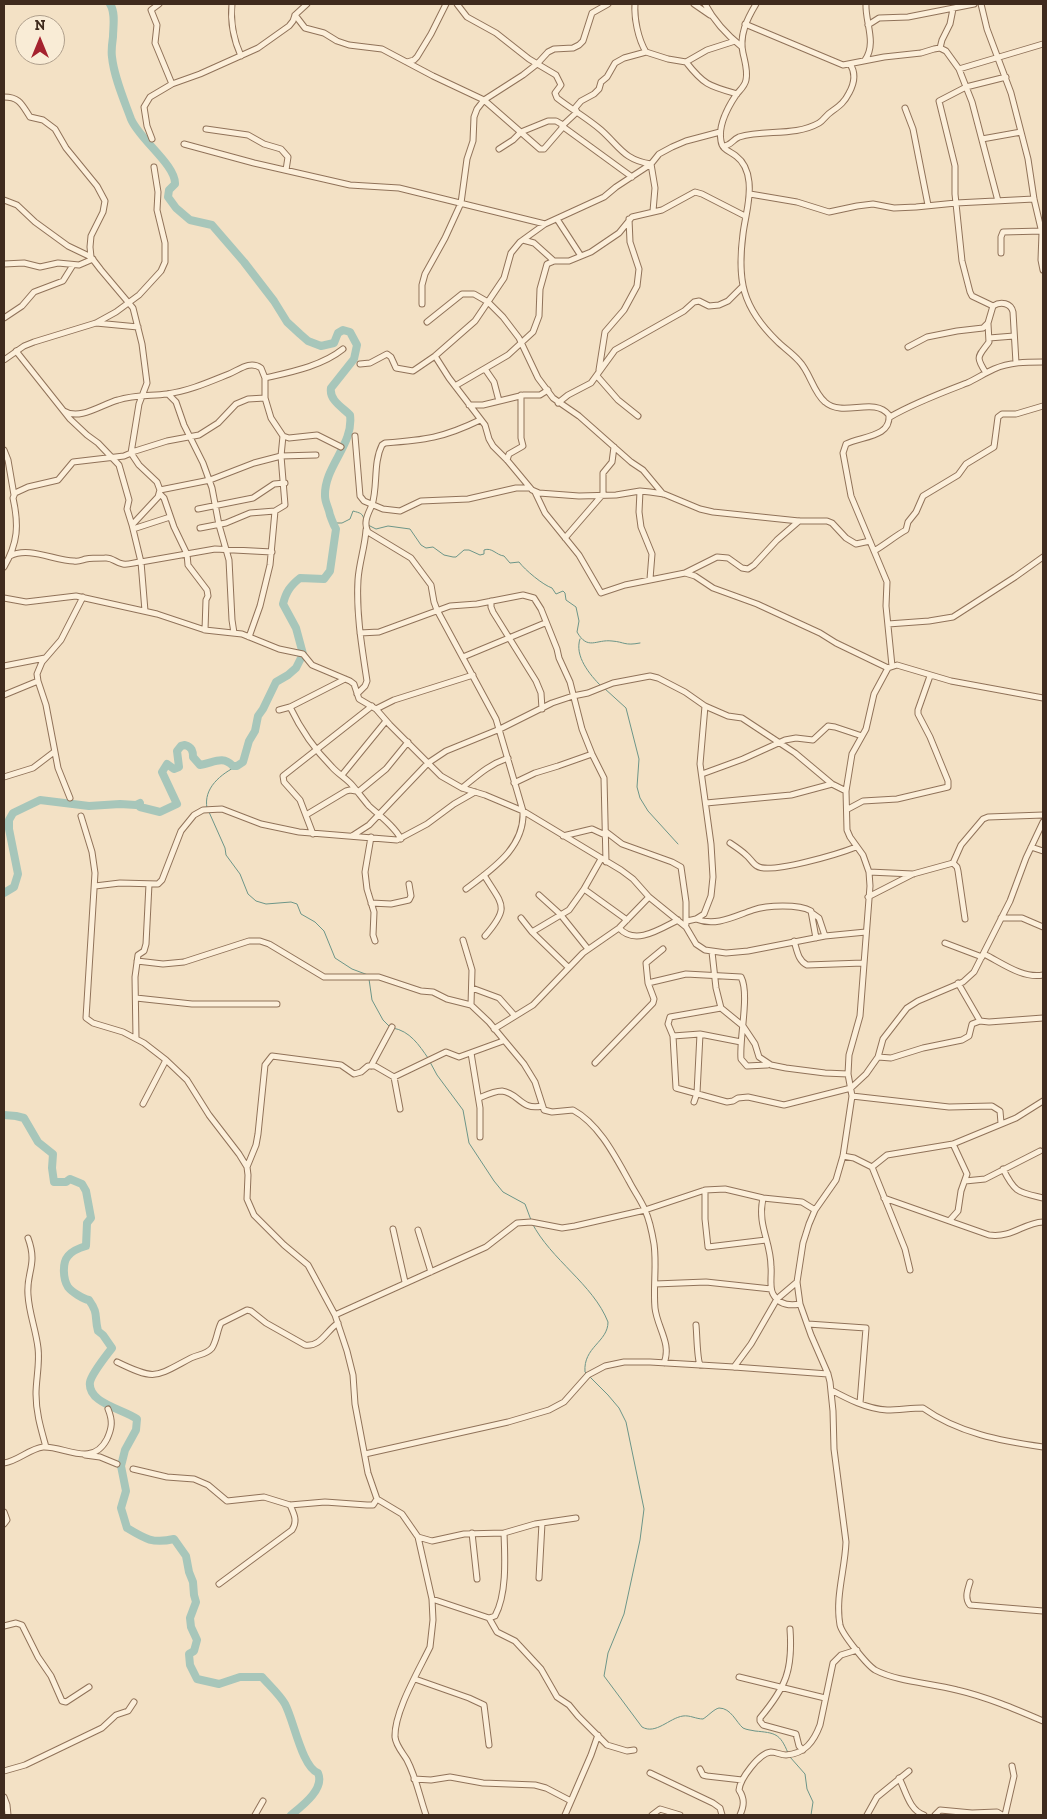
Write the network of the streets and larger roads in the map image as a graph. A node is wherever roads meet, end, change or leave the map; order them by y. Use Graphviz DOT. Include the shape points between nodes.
graph roads {
  1 [pos="159,4"];
  2 [pos="232,4"];
  3 [pos="307,4"];
  4 [pos="446,4"];
  5 [pos="457,4"];
  6 [pos="608,4"];
  7 [pos="635,4"];
  8 [pos="694,4"];
  9 [pos="705,4"];
  10 [pos="756,4"];
  11 [pos="866,4"];
  12 [pos="934,4"];
  13 [pos="970,4"];
  14 [pos="974,4"];
  15 [pos="981,4"];
  16 [pos="953,9"];
  17 [pos="936,12"];
  18 [pos="295,15"];
  19 [pos="712,16"];
  20 [pos="745,24"];
  21 [pos="868,25"];
  22 [pos="735,42"];
  23 [pos="1043,44"];
  24 [pos="742,47"];
  25 [pos="940,48"];
  26 [pos="646,52"];
  27 [pos="240,56"];
  28 [pos="999,57"];
  29 [pos="865,60"];
  30 [pos="407,62"];
  31 [pos="686,62"];
  32 [pos="537,64"];
  33 [pos="850,64"];
  34 [pos="959,70"];
  35 [pos="1006,76"];
  36 [pos="172,84"];
  37 [pos="966,87"];
  38 [pos="737,94"];
  39 [pos="4,97"];
  40 [pos="484,100"];
  41 [pos="905,108"];
  42 [pos="576,112"];
  43 [pos="563,126"];
  44 [pos="206,129"];
  45 [pos="520,132"];
  46 [pos="720,132"];
  47 [pos="1021,132"];
  48 [pos="152,139"];
  49 [pos="982,139"];
  50 [pos="184,144"];
  51 [pos="723,146"];
  52 [pos="499,149"];
  53 [pos="651,164"];
  54 [pos="154,167"];
  55 [pos="286,170"];
  56 [pos="632,177"];
  57 [pos="750,194"];
  58 [pos="1034,199"];
  59 [pos="4,200"];
  60 [pos="998,201"];
  61 [pos="461,203"];
  62 [pos="956,203"];
  63 [pos="928,205"];
  64 [pos="1043,206"];
  65 [pos="1037,209"];
  66 [pos="653,211"];
  67 [pos="745,216"];
  68 [pos="557,218"];
  69 [pos="629,219"];
  70 [pos="545,224"];
  71 [pos="1042,232"];
  72 [pos="523,240"];
  73 [pos="1002,253"];
  74 [pos="581,256"];
  75 [pos="92,258"];
  76 [pos="554,262"];
  77 [pos="4,264"];
  78 [pos="73,265"];
  79 [pos="1043,270"];
  80 [pos="742,287"];
  81 [pos="488,302"];
  82 [pos="130,303"];
  83 [pos="422,304"];
  84 [pos="993,306"];
  85 [pos="4,318"];
  86 [pos="427,322"];
  87 [pos="96,323"];
  88 [pos="988,323"];
  89 [pos="138,327"];
  90 [pos="1014,336"];
  91 [pos="989,338"];
  92 [pos="521,342"];
  93 [pos="908,347"];
  94 [pos="343,349"];
  95 [pos="16,351"];
  96 [pos="435,356"];
  97 [pos="4,360"];
  98 [pos="1043,362"];
  99 [pos="1016,363"];
  100 [pos="360,364"];
  101 [pos="485,369"];
  102 [pos="986,372"];
  103 [pos="597,375"];
  104 [pos="265,378"];
  105 [pos="455,386"];
  106 [pos="548,390"];
  107 [pos="168,394"];
  108 [pos="521,395"];
  109 [pos="143,396"];
  110 [pos="266,398"];
  111 [pos="499,401"];
  112 [pos="558,403"];
  113 [pos="469,405"];
  114 [pos="1043,406"];
  115 [pos="64,411"];
  116 [pos="638,416"];
  117 [pos="890,417"];
  118 [pos="480,420"];
  119 [pos="283,436"];
  120 [pos="355,436"];
  121 [pos="191,438"];
  122 [pos="341,447"];
  123 [pos="614,447"];
  124 [pos="4,450"];
  125 [pos="132,452"];
  126 [pos="281,456"];
  127 [pos="316,456"];
  128 [pos="112,458"];
  129 [pos="507,460"];
  130 [pos="210,480"];
  131 [pos="284,483"];
  132 [pos="529,488"];
  133 [pos="160,492"];
  134 [pos="535,492"];
  135 [pos="640,492"];
  136 [pos="664,494"];
  137 [pos="14,495"];
  138 [pos="602,496"];
  139 [pos="372,504"];
  140 [pos="216,506"];
  141 [pos="198,509"];
  142 [pos="275,510"];
  143 [pos="170,516"];
  144 [pos="799,522"];
  145 [pos="219,525"];
  146 [pos="132,527"];
  147 [pos="200,528"];
  148 [pos="366,530"];
  149 [pos="565,538"];
  150 [pos="870,541"];
  151 [pos="225,549"];
  152 [pos="874,551"];
  153 [pos="272,552"];
  154 [pos="186,554"];
  155 [pos="10,556"];
  156 [pos="1043,557"];
  157 [pos="141,562"];
  158 [pos="4,568"];
  159 [pos="685,573"];
  160 [pos="650,579"];
  161 [pos="83,597"];
  162 [pos="4,598"];
  163 [pos="491,601"];
  164 [pos="437,610"];
  165 [pos="145,611"];
  166 [pos="545,623"];
  167 [pos="888,624"];
  168 [pos="205,630"];
  169 [pos="234,633"];
  170 [pos="360,633"];
  171 [pos="249,637"];
  172 [pos="510,638"];
  173 [pos="45,658"];
  174 [pos="463,658"];
  175 [pos="4,666"];
  176 [pos="890,667"];
  177 [pos="473,675"];
  178 [pos="930,676"];
  179 [pos="346,679"];
  180 [pos="38,681"];
  181 [pos="357,694"];
  182 [pos="4,695"];
  183 [pos="573,696"];
  184 [pos="1043,698"];
  185 [pos="705,706"];
  186 [pos="290,707"];
  187 [pos="374,708"];
  188 [pos="542,709"];
  189 [pos="280,710"];
  190 [pos="386,721"];
  191 [pos="500,729"];
  192 [pos="862,736"];
  193 [pos="408,742"];
  194 [pos="778,743"];
  195 [pos="316,750"];
  196 [pos="54,752"];
  197 [pos="592,754"];
  198 [pos="508,758"];
  199 [pos="428,764"];
  200 [pos="702,774"];
  201 [pos="342,775"];
  202 [pos="4,777"];
  203 [pos="514,783"];
  204 [pos="832,784"];
  205 [pos="462,788"];
  206 [pos="846,791"];
  207 [pos="357,792"];
  208 [pos="475,792"];
  209 [pos="70,798"];
  210 [pos="706,803"];
  211 [pos="848,810"];
  212 [pos="523,811"];
  213 [pos="306,815"];
  214 [pos="378,815"];
  215 [pos="1043,815"];
  216 [pos="81,816"];
  217 [pos="1043,822"];
  218 [pos="605,833"];
  219 [pos="313,834"];
  220 [pos="352,836"];
  221 [pos="563,836"];
  222 [pos="371,837"];
  223 [pos="401,839"];
  224 [pos="730,844"];
  225 [pos="856,846"];
  226 [pos="1031,847"];
  227 [pos="1043,851"];
  228 [pos="604,861"];
  229 [pos="953,862"];
  230 [pos="869,872"];
  231 [pos="912,874"];
  232 [pos="484,875"];
  233 [pos="149,884"];
  234 [pos="408,884"];
  235 [pos="95,886"];
  236 [pos="466,889"];
  237 [pos="584,889"];
  238 [pos="539,895"];
  239 [pos="649,897"];
  240 [pos="868,897"];
  241 [pos="371,903"];
  242 [pos="812,913"];
  243 [pos="560,914"];
  244 [pos="521,918"];
  245 [pos="1001,918"];
  246 [pos="696,919"];
  247 [pos="964,919"];
  248 [pos="626,920"];
  249 [pos="678,920"];
  250 [pos="686,924"];
  251 [pos="1043,927"];
  252 [pos="619,928"];
  253 [pos="532,932"];
  254 [pos="866,932"];
  255 [pos="485,936"];
  256 [pos="826,936"];
  257 [pos="816,938"];
  258 [pos="463,940"];
  259 [pos="375,941"];
  260 [pos="794,942"];
  261 [pos="945,942"];
  262 [pos="588,949"];
  263 [pos="663,949"];
  264 [pos="712,952"];
  265 [pos="983,955"];
  266 [pos="137,961"];
  267 [pos="863,963"];
  268 [pos="568,967"];
  269 [pos="714,975"];
  270 [pos="1043,975"];
  271 [pos="648,983"];
  272 [pos="958,983"];
  273 [pos="472,988"];
  274 [pos="136,998"];
  275 [pos="277,1004"];
  276 [pos="472,1005"];
  277 [pos="721,1008"];
  278 [pos="515,1016"];
  279 [pos="1043,1018"];
  280 [pos="980,1021"];
  281 [pos="743,1026"];
  282 [pos="392,1028"];
  283 [pos="494,1029"];
  284 [pos="700,1034"];
  285 [pos="673,1036"];
  286 [pos="136,1038"];
  287 [pos="503,1041"];
  288 [pos="741,1042"];
  289 [pos="471,1053"];
  290 [pos="878,1057"];
  291 [pos="166,1060"];
  292 [pos="595,1063"];
  293 [pos="767,1065"];
  294 [pos="371,1066"];
  295 [pos="848,1074"];
  296 [pos="394,1077"];
  297 [pos="851,1088"];
  298 [pos="697,1093"];
  299 [pos="852,1096"];
  300 [pos="479,1098"];
  301 [pos="1043,1101"];
  302 [pos="694,1102"];
  303 [pos="143,1104"];
  304 [pos="542,1106"];
  305 [pos="400,1110"];
  306 [pos="1001,1123"];
  307 [pos="480,1138"];
  308 [pos="953,1144"];
  309 [pos="1040,1151"];
  310 [pos="843,1156"];
  311 [pos="247,1167"];
  312 [pos="872,1168"];
  313 [pos="1003,1170"];
  314 [pos="965,1181"];
  315 [pos="705,1190"];
  316 [pos="762,1198"];
  317 [pos="884,1198"];
  318 [pos="1043,1198"];
  319 [pos="645,1210"];
  320 [pos="815,1210"];
  321 [pos="950,1220"];
  322 [pos="1043,1222"];
  323 [pos="393,1229"];
  324 [pos="418,1230"];
  325 [pos="28,1238"];
  326 [pos="766,1240"];
  327 [pos="910,1270"];
  328 [pos="430,1272"];
  329 [pos="405,1282"];
  330 [pos="798,1282"];
  331 [pos="655,1284"];
  332 [pos="772,1289"];
  333 [pos="777,1299"];
  334 [pos="800,1304"];
  335 [pos="335,1315"];
  336 [pos="338,1323"];
  337 [pos="808,1324"];
  338 [pos="696,1325"];
  339 [pos="117,1362"];
  340 [pos="664,1363"];
  341 [pos="700,1365"];
  342 [pos="734,1367"];
  343 [pos="828,1374"];
  344 [pos="831,1390"];
  345 [pos="860,1403"];
  346 [pos="108,1409"];
  347 [pos="46,1447"];
  348 [pos="1043,1447"];
  349 [pos="77,1454"];
  350 [pos="365,1454"];
  351 [pos="4,1463"];
  352 [pos="117,1464"];
  353 [pos="133,1469"];
  354 [pos="376,1499"];
  355 [pos="290,1505"];
  356 [pos="4,1512"];
  357 [pos="576,1518"];
  358 [pos="542,1523"];
  359 [pos="4,1524"];
  360 [pos="472,1533"];
  361 [pos="504,1533"];
  362 [pos="418,1537"];
  363 [pos="539,1578"];
  364 [pos="477,1579"];
  365 [pos="970,1582"];
  366 [pos="219,1584"];
  367 [pos="432,1599"];
  368 [pos="1043,1611"];
  369 [pos="489,1618"];
  370 [pos="4,1626"];
  371 [pos="790,1629"];
  372 [pos="856,1650"];
  373 [pos="739,1677"];
  374 [pos="415,1680"];
  375 [pos="89,1687"];
  376 [pos="783,1688"];
  377 [pos="825,1698"];
  378 [pos="134,1702"];
  379 [pos="1043,1721"];
  380 [pos="598,1735"];
  381 [pos="489,1745"];
  382 [pos="634,1750"];
  383 [pos="803,1750"];
  384 [pos="1012,1766"];
  385 [pos="700,1769"];
  386 [pos="4,1771"];
  387 [pos="909,1771"];
  388 [pos="650,1773"];
  389 [pos="899,1778"];
  390 [pos="414,1779"];
  391 [pos="742,1780"];
  392 [pos="4,1798"];
  393 [pos="264,1801"];
  394 [pos="571,1801"];
  395 [pos="8,1815"];
  396 [pos="255,1815"];
  397 [pos="426,1815"];
  398 [pos="565,1815"];
  399 [pos="652,1815"];
  400 [pos="679,1815"];
  401 [pos="722,1815"];
  402 [pos="740,1815"];
  403 [pos="867,1815"];
  404 [pos="924,1815"];
  405 [pos="935,1815"];
  406 [pos="1004,1815"];
  1 -- 36 [label="street" via="151,10 157,25 156,43"];
  2 -- 27 [label="street" via="231,25"];
  3 -- 18 [label="street"];
  4 -- 30 [label="street" via="414,60"];
  5 -- 32 [label="street" via="467,17 496,33"];
  6 -- 32 [label="street" via="592,13 579,45 554,49"];
  7 -- 26 [label="street"];
  8 -- 19 [label="street"];
  9 -- 19 [label="street"];
  10 -- 20 [label="street"];
  11 -- 21 [label="street"];
  12 -- 17 [label="street"];
  13 -- 14 [label="street"];
  13 -- 16 [label="street"];
  15 -- 28 [label="street"];
  16 -- 17 [label="street"];
  16 -- 25 [label="street"];
  17 -- 21 [label="street" via="879,18"];
  18 -- 27 [label="street" via="288,26 258,48"];
  18 -- 30 [label="street" via="304,28 349,45 382,49"];
  19 -- 22 [label="street"];
  20 -- 24 [label="street"];
  20 -- 33 [label="street" via="838,64"];
  21 -- 29 [label="street" via="871,45"];
  22 -- 24 [label="street"];
  22 -- 31 [label="street" via="707,50"];
  23 -- 28 [label="street"];
  24 -- 38 [label="street" via="747,76"];
  25 -- 29 [label="street"];
  25 -- 34 [label="street" via="946,51"];
  26 -- 31 [label="street"];
  26 -- 42 [label="street" via="615,62 599,89 578,104"];
  27 -- 36 [label="street"];
  28 -- 34 [label="street"];
  28 -- 35 [label="street"];
  29 -- 33 [label="street"];
  30 -- 40 [label="street"];
  31 -- 38 [label="street" via="705,83"];
  32 -- 40 [label="street"];
  32 -- 42 [label="street" via="556,75 561,85 555,93 556,98"];
  33 -- 51 [label="street" via="854,79 848,96 839,108 820,122 788,132 739,137 730,145"];
  34 -- 37 [label="street"];
  35 -- 37 [label="street"];
  35 -- 47 [label="street"];
  36 -- 48 [label="street" via="150,97 144,107"];
  37 -- 49 [label="street"];
  37 -- 62 [label="street" via="939,101 955,166"];
  38 -- 46 [label="street"];
  39 -- 75 [label="street" via="14,98 24,105 30,117 43,120 55,129 102,195 106,206 92,236"];
  40 -- 45 [label="street"];
  40 -- 61 [label="street" via="474,117 473,141"];
  41 -- 63 [label="street" via="913,129"];
  42 -- 43 [label="street"];
  42 -- 53 [label="street" via="601,130 628,157"];
  43 -- 45 [label="street" via="553,120"];
  43 -- 45 [label="street" via="542,149"];
  43 -- 56 [label="street"];
  44 -- 55 [label="street" via="248,135 279,148 288,157"];
  45 -- 52 [label="street"];
  46 -- 51 [label="street"];
  46 -- 53 [label="street" via="672,147 659,154"];
  47 -- 49 [label="street"];
  47 -- 58 [label="street"];
  49 -- 60 [label="street"];
  50 -- 55 [label="street"];
  51 -- 57 [label="street" via="742,162 748,175"];
  53 -- 56 [label="street"];
  53 -- 66 [label="street" via="655,188"];
  54 -- 82 [label="street" via="165,262 156,278"];
  55 -- 61 [label="street" via="350,185 399,188"];
  56 -- 68 [label="street" via="604,197"];
  57 -- 63 [label="street" via="797,202 829,212 873,204 894,208"];
  57 -- 67 [label="street"];
  58 -- 60 [label="street"];
  58 -- 65 [label="street"];
  59 -- 75 [label="street" via="17,205 68,246"];
  60 -- 62 [label="street"];
  61 -- 70 [label="street"];
  61 -- 83 [label="street" via="425,274"];
  62 -- 63 [label="street"];
  62 -- 84 [label="street" via="962,261 970,292"];
  64 -- 65 [label="street"];
  65 -- 71 [label="street"];
  66 -- 67 [label="street" via="662,210 698,192"];
  66 -- 69 [label="street"];
  67 -- 80 [label="street" via="740,259"];
  68 -- 70 [label="street"];
  68 -- 74 [label="street"];
  69 -- 74 [label="street" via="619,233"];
  69 -- 103 [label="street" via="630,242 639,269 637,286 624,310 605,332"];
  70 -- 72 [label="street"];
  71 -- 73 [label="street" via="1003,232"];
  71 -- 79 [label="street"];
  72 -- 76 [label="street" via="534,243"];
  72 -- 81 [label="street" via="513,249 504,278"];
  74 -- 76 [label="street" via="566,262"];
  75 -- 78 [label="street" via="84,264"];
  75 -- 82 [label="street"];
  76 -- 92 [label="street" via="547,264 544,270 538,320 533,332"];
  77 -- 78 [label="street"];
  78 -- 85 [label="street" via="63,281 34,292 22,306"];
  80 -- 103 [label="street" via="728,301 718,305 694,302 615,350"];
  80 -- 117 [label="street" via="759,321 804,366 825,402 845,408 880,408 886,410"];
  81 -- 86 [label="street" via="466,293"];
  81 -- 92 [label="street"];
  81 -- 96 [label="street" via="476,321"];
  82 -- 87 [label="street"];
  82 -- 89 [label="street"];
  84 -- 88 [label="street"];
  84 -- 90 [label="street" via="1012,306"];
  87 -- 89 [label="street"];
  87 -- 95 [label="street" via="34,342"];
  88 -- 91 [label="street"];
  88 -- 93 [label="street" via="979,330 927,337"];
  89 -- 109 [label="street" via="147,383"];
  90 -- 91 [label="street"];
  90 -- 99 [label="street"];
  91 -- 102 [label="street" via="978,354"];
  92 -- 101 [label="street" via="508,355"];
  92 -- 106 [label="street" via="538,378"];
  94 -- 104 [label="street" via="324,360"];
  95 -- 97 [label="street"];
  95 -- 115 [label="street"];
  96 -- 100 [label="street" via="413,370 396,368 387,354 370,363"];
  96 -- 105 [label="street"];
  98 -- 99 [label="street"];
  99 -- 102 [label="street"];
  101 -- 105 [label="street"];
  101 -- 111 [label="street" via="494,382"];
  102 -- 117 [label="street"];
  103 -- 112 [label="street" via="585,387"];
  103 -- 116 [label="street" via="618,400"];
  104 -- 107 [label="street" via="259,366 250,365 205,385"];
  104 -- 110 [label="street"];
  105 -- 113 [label="street"];
  106 -- 108 [label="street" via="540,395"];
  106 -- 112 [label="street"];
  107 -- 109 [label="street"];
  107 -- 121 [label="street" via="176,402"];
  108 -- 111 [label="street"];
  108 -- 129 [label="street" via="521,438 524,446 509,454"];
  109 -- 115 [label="street" via="118,399 78,414"];
  109 -- 125 [label="street"];
  110 -- 119 [label="street" via="273,422"];
  110 -- 121 [label="street" via="236,404 218,423"];
  111 -- 113 [label="street"];
  112 -- 123 [label="street" via="579,416"];
  113 -- 118 [label="street"];
  114 -- 152 [label="street" via="998,417 994,447 966,464 958,475 923,496 906,530"];
  115 -- 128 [label="street"];
  117 -- 150 [label="street" via="879,433 849,442 843,448 851,496"];
  118 -- 129 [label="street" via="490,441"];
  118 -- 139 [label="street" via="443,436 382,445"];
  119 -- 122 [label="street" via="317,435"];
  119 -- 126 [label="street"];
  120 -- 139 [label="street" via="360,496"];
  121 -- 125 [label="street" via="167,441"];
  121 -- 130 [label="street"];
  123 -- 136 [label="street" via="643,470"];
  123 -- 138 [label="street" via="612,462 603,472"];
  124 -- 137 [label="street"];
  125 -- 128 [label="street"];
  125 -- 133 [label="street" via="139,465 157,482"];
  126 -- 127 [label="street"];
  126 -- 130 [label="street"];
  126 -- 131 [label="street"];
  128 -- 137 [label="street" via="73,462 58,480 19,490"];
  128 -- 146 [label="street" via="120,468"];
  129 -- 132 [label="street"];
  130 -- 133 [label="street"];
  130 -- 140 [label="street"];
  131 -- 140 [label="street" via="274,484 253,498"];
  131 -- 142 [label="street" via="286,505"];
  132 -- 134 [label="street"];
  132 -- 139 [label="street" via="468,499 421,501 400,511"];
  133 -- 143 [label="street"];
  133 -- 146 [label="street"];
  134 -- 138 [label="street"];
  134 -- 149 [label="street" via="545,513"];
  135 -- 136 [label="street"];
  135 -- 138 [label="street"];
  135 -- 160 [label="street" via="641,527 652,554"];
  136 -- 144 [label="street" via="706,511"];
  137 -- 155 [label="street" via="17,534"];
  138 -- 149 [label="street"];
  139 -- 148 [label="street" via="365,521"];
  140 -- 141 [label="street"];
  140 -- 145 [label="street"];
  142 -- 145 [label="street" via="250,513"];
  142 -- 153 [label="street"];
  143 -- 146 [label="street"];
  143 -- 154 [label="street"];
  144 -- 150 [label="street" via="829,521 856,544"];
  144 -- 159 [label="street" via="748,569 719,556"];
  145 -- 147 [label="street"];
  145 -- 151 [label="street"];
  146 -- 157 [label="street"];
  148 -- 164 [label="street" via="411,558 431,585"];
  148 -- 170 [label="street" via="358,578"];
  149 -- 160 [label="street" via="592,575 599,592"];
  150 -- 152 [label="street"];
  151 -- 153 [label="street"];
  151 -- 154 [label="street"];
  151 -- 169 [label="street" via="230,568"];
  152 -- 167 [label="street" via="887,582"];
  153 -- 171 [label="street" via="266,584"];
  154 -- 157 [label="street"];
  154 -- 168 [label="street" via="190,569 208,596"];
  155 -- 157 [label="street" via="24,553 77,562 88,558 106,558 123,564"];
  155 -- 158 [label="street"];
  156 -- 167 [label="street" via="953,617"];
  157 -- 165 [label="street"];
  159 -- 160 [label="street"];
  159 -- 176 [label="street"];
  161 -- 162 [label="street" via="26,602"];
  161 -- 165 [label="street"];
  161 -- 173 [label="street" via="61,640"];
  163 -- 164 [label="street"];
  163 -- 166 [label="street" via="523,595 534,598"];
  163 -- 172 [label="street" via="493,612"];
  164 -- 170 [label="street" via="379,632"];
  164 -- 174 [label="street"];
  165 -- 168 [label="street"];
  166 -- 172 [label="street"];
  166 -- 183 [label="street"];
  167 -- 176 [label="street"];
  168 -- 169 [label="street"];
  169 -- 171 [label="street"];
  170 -- 181 [label="street" via="367,681"];
  171 -- 179 [label="street" via="303,654 312,665"];
  172 -- 174 [label="street"];
  172 -- 188 [label="street" via="536,681"];
  173 -- 175 [label="street"];
  173 -- 180 [label="street" via="38,670"];
  174 -- 177 [label="street"];
  176 -- 178 [label="street" via="900,666"];
  176 -- 192 [label="street" via="874,694"];
  177 -- 187 [label="street"];
  177 -- 191 [label="street"];
  178 -- 184 [label="street"];
  178 -- 211 [label="street" via="918,714 948,787 897,799 863,801"];
  179 -- 181 [label="street" via="354,684"];
  179 -- 186 [label="street"];
  180 -- 182 [label="street"];
  180 -- 196 [label="street" via="46,705"];
  181 -- 187 [label="street"];
  183 -- 185 [label="street" via="613,683 650,676"];
  183 -- 188 [label="street"];
  183 -- 197 [label="street"];
  185 -- 194 [label="street" via="742,718"];
  185 -- 200 [label="street"];
  186 -- 189 [label="street"];
  186 -- 195 [label="street"];
  187 -- 190 [label="street"];
  187 -- 195 [label="street"];
  188 -- 191 [label="street"];
  190 -- 193 [label="street"];
  190 -- 201 [label="street"];
  191 -- 198 [label="street"];
  191 -- 199 [label="street" via="446,751"];
  192 -- 194 [label="street" via="828,726 813,740 796,738"];
  192 -- 206 [label="street" via="850,761"];
  193 -- 199 [label="street"];
  193 -- 207 [label="street" via="386,769"];
  194 -- 200 [label="street"];
  194 -- 204 [label="street"];
  195 -- 201 [label="street"];
  195 -- 213 [label="street" via="282,779 296,795"];
  196 -- 202 [label="street" via="33,768"];
  196 -- 209 [label="street"];
  197 -- 203 [label="street"];
  197 -- 218 [label="street" via="604,778"];
  198 -- 203 [label="street"];
  198 -- 205 [label="street" via="481,771"];
  199 -- 205 [label="street"];
  199 -- 214 [label="street"];
  200 -- 210 [label="street"];
  201 -- 207 [label="street"];
  203 -- 212 [label="street"];
  204 -- 206 [label="street"];
  204 -- 210 [label="street" via="791,795"];
  205 -- 208 [label="street"];
  206 -- 211 [label="street"];
  207 -- 213 [label="street" via="350,790"];
  207 -- 214 [label="street"];
  208 -- 212 [label="street"];
  208 -- 223 [label="street"];
  210 -- 246 [label="street" via="713,887 704,914"];
  211 -- 225 [label="street" via="847,830"];
  212 -- 221 [label="street"];
  212 -- 232 [label="street" via="523,825 510,850"];
  213 -- 219 [label="street"];
  214 -- 220 [label="street"];
  214 -- 223 [label="street"];
  215 -- 229 [label="street" via="983,819"];
  216 -- 235 [label="street" via="92,852"];
  217 -- 226 [label="street"];
  218 -- 221 [label="street" via="592,830"];
  218 -- 228 [label="street"];
  218 -- 250 [label="street" via="622,844 680,867"];
  219 -- 220 [label="street"];
  219 -- 233 [label="street" via="261,824 222,809 203,810 194,815 181,831 162,880 158,884"];
  220 -- 222 [label="street"];
  221 -- 228 [label="street"];
  222 -- 223 [label="street"];
  222 -- 241 [label="street" via="365,872"];
  224 -- 225 [label="street" via="757,866 768,869 834,855"];
  225 -- 230 [label="street"];
  226 -- 227 [label="street"];
  226 -- 245 [label="street"];
  228 -- 237 [label="street"];
  228 -- 239 [label="street" via="633,879"];
  229 -- 231 [label="street"];
  229 -- 247 [label="street" via="958,871"];
  230 -- 231 [label="street"];
  230 -- 240 [label="street"];
  231 -- 240 [label="street"];
  232 -- 236 [label="street"];
  232 -- 255 [label="street" via="502,908 497,923"];
  233 -- 235 [label="street"];
  233 -- 266 [label="street" via="146,944"];
  234 -- 241 [label="street" via="410,900"];
  235 -- 286 [label="street" via="86,1018"];
  237 -- 243 [label="street" via="569,910"];
  237 -- 248 [label="street"];
  238 -- 243 [label="street"];
  239 -- 248 [label="street"];
  239 -- 249 [label="street"];
  240 -- 254 [label="street"];
  241 -- 259 [label="street"];
  242 -- 246 [label="street" via="791,906 756,909 725,920 705,922"];
  242 -- 256 [label="street" via="819,918"];
  242 -- 257 [label="street"];
  243 -- 253 [label="street"];
  243 -- 262 [label="street"];
  244 -- 253 [label="street"];
  245 -- 251 [label="street" via="1022,918"];
  245 -- 265 [label="street"];
  246 -- 250 [label="street"];
  248 -- 252 [label="street"];
  249 -- 250 [label="street"];
  249 -- 252 [label="street" via="636,937 626,935"];
  250 -- 264 [label="street" via="696,944"];
  252 -- 262 [label="street"];
  253 -- 268 [label="street"];
  254 -- 256 [label="street"];
  254 -- 267 [label="street"];
  256 -- 257 [label="street"];
  257 -- 260 [label="street"];
  258 -- 273 [label="street" via="471,963"];
  260 -- 264 [label="street" via="748,951"];
  260 -- 267 [label="street" via="802,963 807,965"];
  261 -- 265 [label="street"];
  262 -- 268 [label="street"];
  263 -- 271 [label="street" via="646,963"];
  264 -- 269 [label="street"];
  265 -- 270 [label="street" via="1021,973"];
  265 -- 272 [label="street" via="974,972"];
  266 -- 274 [label="street"];
  266 -- 276 [label="street" via="184,962 260,941 324,977 379,977"];
  267 -- 295 [label="street" via="860,1016 849,1054"];
  268 -- 278 [label="street" via="532,1005"];
  269 -- 271 [label="street" via="686,974"];
  269 -- 277 [label="street"];
  269 -- 281 [label="street" via="743,979"];
  271 -- 292 [label="street" via="653,1003"];
  272 -- 280 [label="street"];
  272 -- 290 [label="street" via="907,1008 883,1038"];
  273 -- 276 [label="street"];
  273 -- 278 [label="street" via="500,998"];
  274 -- 275 [label="street" via="192,1004"];
  274 -- 286 [label="street"];
  276 -- 283 [label="street"];
  277 -- 281 [label="street"];
  277 -- 285 [label="street" via="670,1017 668,1024"];
  278 -- 283 [label="street"];
  279 -- 280 [label="street"];
  280 -- 290 [label="street" via="972,1024 969,1036 962,1040 890,1058"];
  281 -- 288 [label="street"];
  281 -- 295 [label="street" via="755,1044 759,1058 767,1063 803,1071"];
  282 -- 294 [label="street"];
  283 -- 287 [label="street"];
  284 -- 285 [label="street"];
  284 -- 288 [label="street"];
  284 -- 298 [label="street"];
  285 -- 298 [label="street" via="676,1088"];
  286 -- 291 [label="street"];
  287 -- 289 [label="street"];
  287 -- 304 [label="street" via="532,1076"];
  288 -- 293 [label="street" via="744,1064"];
  289 -- 296 [label="street" via="456,1057 446,1052"];
  289 -- 300 [label="street"];
  290 -- 297 [label="street"];
  291 -- 303 [label="street"];
  291 -- 311 [label="street" via="187,1080"];
  294 -- 296 [label="street"];
  294 -- 311 [label="street" via="354,1074 341,1065 272,1056 265,1065 257,1140"];
  295 -- 297 [label="street"];
  296 -- 305 [label="street"];
  297 -- 298 [label="street" via="784,1105 748,1097 727,1102"];
  297 -- 299 [label="street"];
  298 -- 302 [label="street"];
  299 -- 306 [label="street" via="949,1107 992,1106 1000,1111"];
  299 -- 310 [label="street"];
  300 -- 304 [label="street" via="504,1092 528,1107"];
  300 -- 307 [label="street"];
  301 -- 306 [label="street" via="1016,1118"];
  304 -- 319 [label="street" via="548,1111 572,1110 595,1129 616,1158"];
  306 -- 308 [label="street"];
  308 -- 312 [label="street" via="887,1155"];
  308 -- 314 [label="street" via="967,1174"];
  309 -- 313 [label="street"];
  310 -- 312 [label="street" via="860,1160"];
  310 -- 320 [label="street" via="836,1180"];
  311 -- 335 [label="street" via="248,1199 254,1215 308,1265"];
  312 -- 317 [label="street"];
  313 -- 314 [label="street" via="984,1179"];
  313 -- 318 [label="street" via="1016,1190"];
  314 -- 321 [label="street" via="958,1211"];
  315 -- 316 [label="street" via="725,1189"];
  315 -- 319 [label="street"];
  315 -- 326 [label="street" via="708,1247"];
  316 -- 320 [label="street" via="802,1202"];
  316 -- 326 [label="street" via="760,1214"];
  317 -- 321 [label="street"];
  317 -- 327 [label="street"];
  319 -- 328 [label="street" via="562,1228 532,1222 517,1223 486,1247"];
  319 -- 331 [label="street" via="656,1255"];
  320 -- 330 [label="street" via="803,1243"];
  321 -- 322 [label="street" via="998,1236"];
  323 -- 329 [label="street"];
  324 -- 328 [label="street"];
  325 -- 347 [label="street" via="33,1266 27,1292 38,1348 37,1414"];
  326 -- 332 [label="street" via="770,1252"];
  328 -- 329 [label="street"];
  329 -- 335 [label="street"];
  330 -- 333 [label="street"];
  330 -- 334 [label="street"];
  331 -- 332 [label="street" via="706,1282"];
  331 -- 340 [label="street" via="655,1310 668,1352"];
  332 -- 333 [label="street"];
  333 -- 334 [label="street" via="786,1305"];
  333 -- 342 [label="street"];
  334 -- 337 [label="street"];
  335 -- 336 [label="street"];
  336 -- 339 [label="street" via="317,1343 309,1345 244,1310 222,1323 213,1346 206,1354 169,1370 146,1375"];
  336 -- 350 [label="street" via="353,1375"];
  337 -- 343 [label="street"];
  337 -- 345 [label="street" via="866,1328"];
  338 -- 341 [label="street"];
  340 -- 341 [label="street"];
  340 -- 350 [label="street" via="624,1362 605,1366 588,1375 564,1402 549,1410"];
  341 -- 342 [label="street"];
  342 -- 343 [label="street"];
  343 -- 344 [label="street"];
  344 -- 345 [label="street"];
  344 -- 372 [label="street" via="834,1449 846,1542 839,1593 840,1627"];
  345 -- 348 [label="street" via="885,1410 923,1408 958,1428"];
  346 -- 349 [label="street" via="112,1424 104,1444 98,1450"];
  347 -- 349 [label="street"];
  347 -- 351 [label="street"];
  349 -- 352 [label="street" via="100,1457"];
  350 -- 354 [label="street"];
  353 -- 355 [label="street" via="194,1479 227,1501 264,1497"];
  354 -- 355 [label="street" via="374,1505 325,1502"];
  354 -- 362 [label="street" via="402,1514"];
  355 -- 366 [label="street" via="296,1519 292,1530"];
  356 -- 359 [label="street"];
  357 -- 358 [label="street"];
  358 -- 361 [label="street"];
  358 -- 363 [label="street"];
  360 -- 361 [label="street"];
  360 -- 362 [label="street" via="432,1541"];
  360 -- 364 [label="street"];
  361 -- 369 [label="street" via="505,1569 499,1606 495,1616"];
  362 -- 367 [label="street"];
  365 -- 368 [label="street" via="967,1596 970,1605"];
  367 -- 369 [label="street"];
  367 -- 374 [label="street" via="432,1640"];
  369 -- 380 [label="street" via="497,1632 515,1641 528,1654 547,1677 557,1696"];
  370 -- 375 [label="street" via="22,1625 62,1702"];
  371 -- 376 [label="street" via="791,1660"];
  372 -- 377 [label="street" via="841,1655 833,1662"];
  372 -- 379 [label="street" via="871,1667 886,1675 982,1697"];
  373 -- 376 [label="street"];
  374 -- 381 [label="street" via="484,1705"];
  374 -- 390 [label="street" via="403,1702 395,1738"];
  376 -- 377 [label="street"];
  376 -- 383 [label="street" via="760,1718 761,1723 796,1734"];
  377 -- 383 [label="street" via="817,1733"];
  378 -- 386 [label="street" via="128,1711 116,1715 102,1728 25,1765"];
  380 -- 382 [label="street" via="607,1745"];
  380 -- 394 [label="street"];
  383 -- 391 [label="street" via="789,1754 769,1752"];
  384 -- 406 [label="street" via="1014,1776"];
  385 -- 391 [label="street" via="703,1775"];
  387 -- 389 [label="street"];
  388 -- 401 [label="street" via="713,1803 720,1808"];
  389 -- 403 [label="street" via="877,1797"];
  389 -- 404 [label="street" via="915,1811"];
  390 -- 394 [label="street" via="450,1777 482,1783 535,1784"];
  390 -- 397 [label="street"];
  391 -- 402 [label="street" via="739,1790 744,1804"];
  392 -- 395 [label="street"];
  393 -- 396 [label="street"];
  394 -- 398 [label="street"];
  399 -- 400 [label="street" via="660,1809"];
  405 -- 406 [label="street" via="940,1810"];
}
